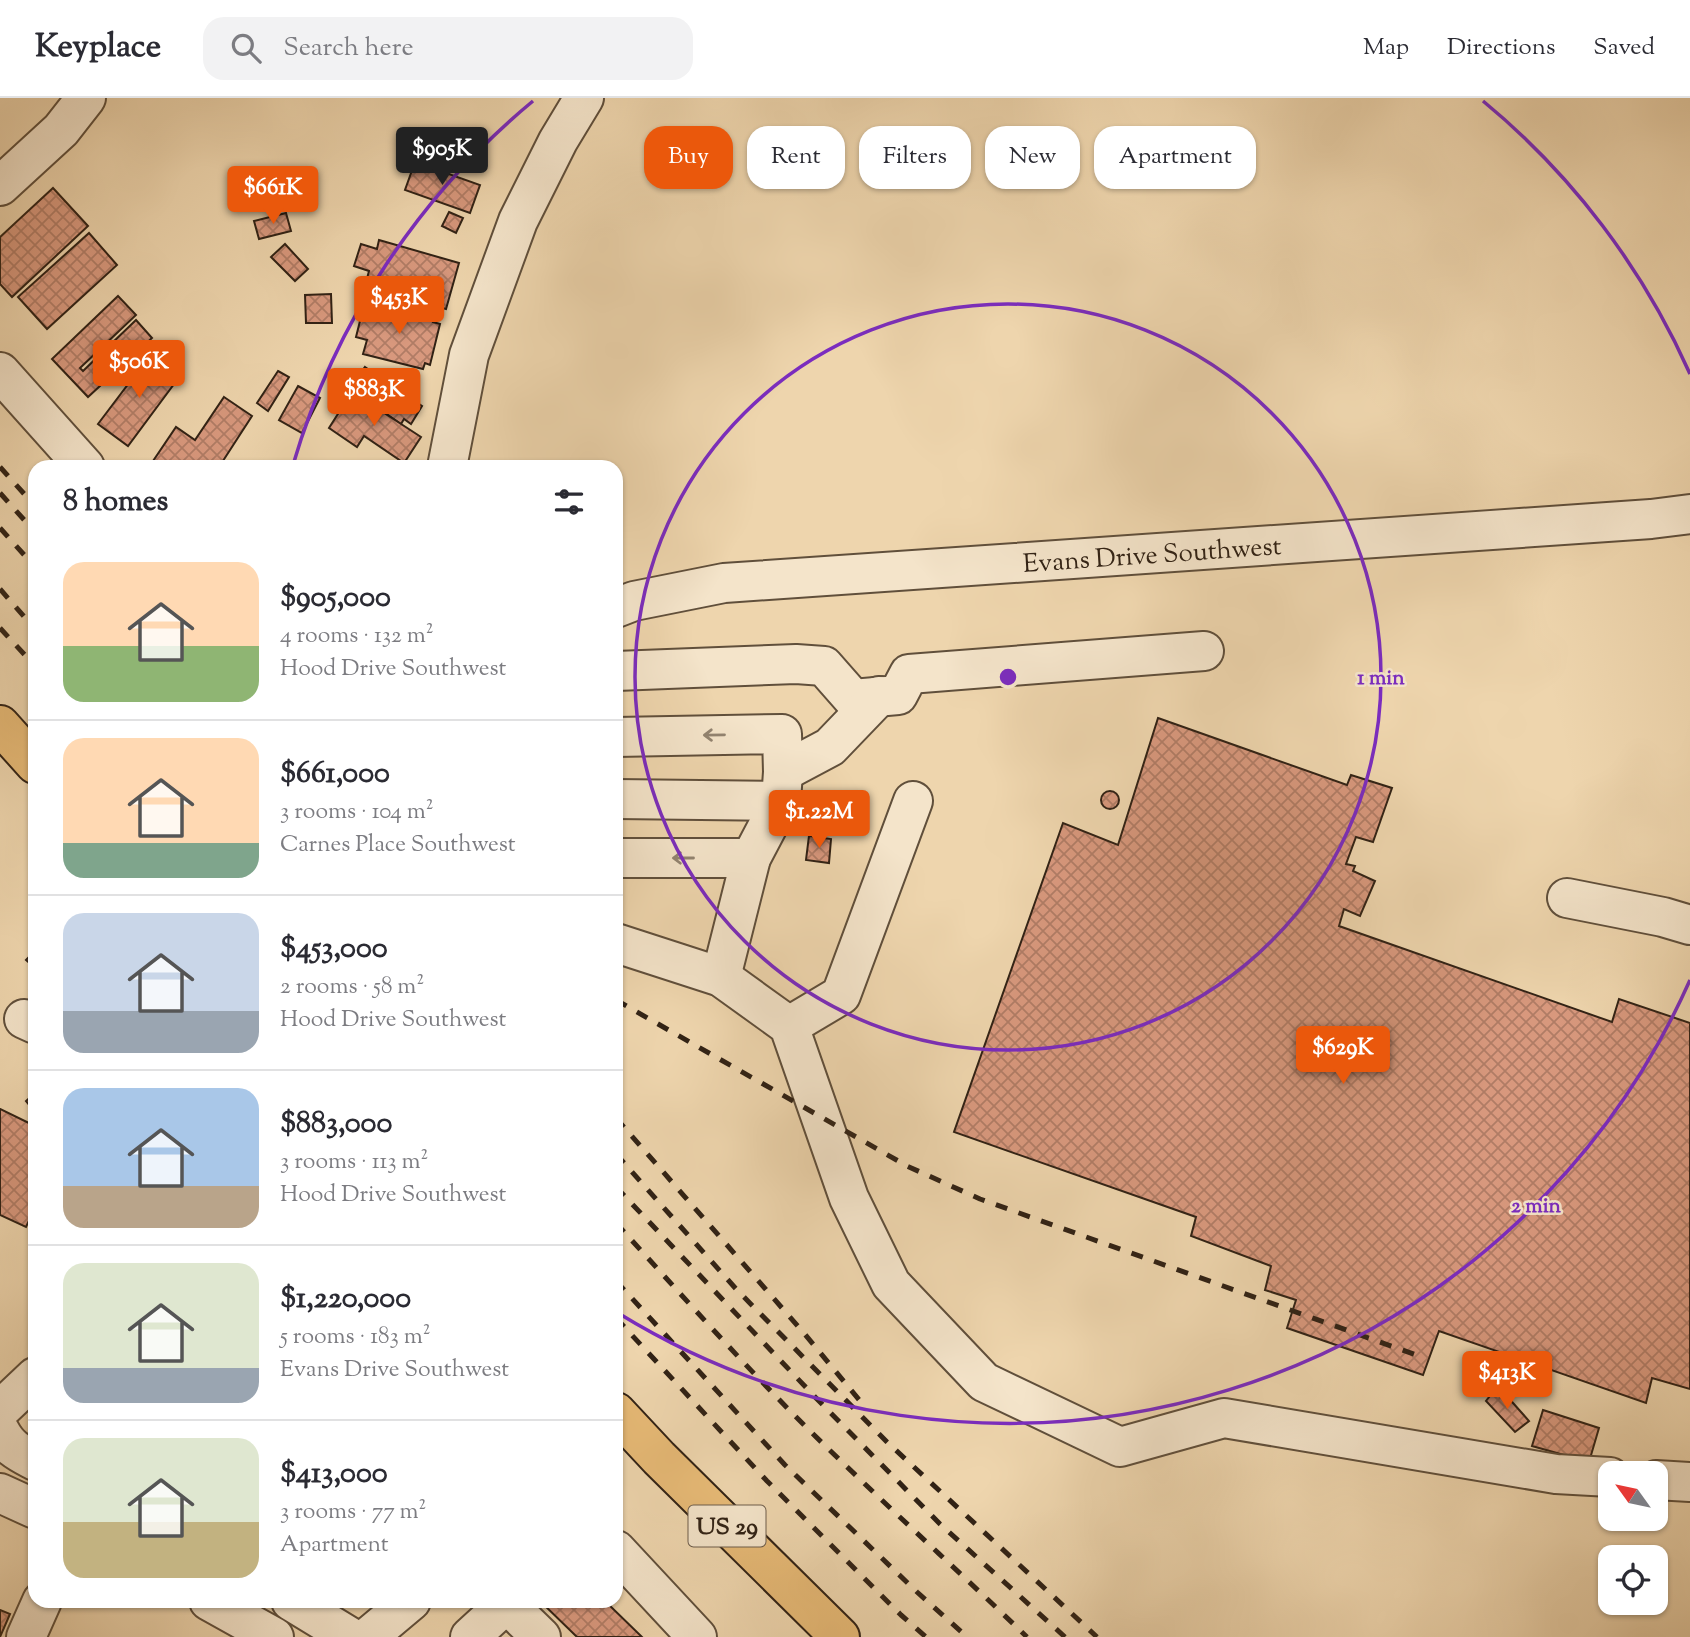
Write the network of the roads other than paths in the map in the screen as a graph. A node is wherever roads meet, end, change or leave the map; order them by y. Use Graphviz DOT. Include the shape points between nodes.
graph roads {
  1 [pos="86,98"];
  2 [pos="584,98"];
  3 [pos="0,186"];
  4 [pos="0,372"];
  5 [pos="79,460"];
  6 [pos="448,460"];
  7 [pos="1690,514"];
  8 [pos="623,605"];
  9 [pos="1204,651"];
  10 [pos="623,671"];
  11 [pos="879,696"];
  12 [pos="0,725"];
  13 [pos="623,737"];
  14 [pos="28,756"];
  15 [pos="782,786"];
  16 [pos="623,798"];
  17 [pos="913,801"];
  18 [pos="623,858"];
  19 [pos="751,858"];
  20 [pos="1567,898"];
  21 [pos="1690,925"];
  22 [pos="623,945"];
  23 [pos="721,977"];
  24 [pos="789,1026"];
  25 [pos="28,1384"];
  26 [pos="0,1410"];
  27 [pos="623,1419"];
  28 [pos="0,1431"];
  29 [pos="28,1457"];
  30 [pos="1598,1477"];
  31 [pos="1668,1481"];
  32 [pos="1690,1482"];
  33 [pos="0,1493"];
  34 [pos="28,1507"];
  35 [pos="623,1558"];
  36 [pos="39,1608"];
  37 [pos="222,1608"];
  38 [pos="302,1608"];
  39 [pos="403,1608"];
  40 [pos="521,1621"];
  41 [pos="26,1637"];
  42 [pos="274,1637"];
  43 [pos="350,1637"];
  44 [pos="368,1637"];
  45 [pos="470,1637"];
  46 [pos="697,1637"];
  47 [pos="840,1637"];
  1 -- 3 [label="street" via="61,130"];
  2 -- 6 [label="street" via="518,220 469,355"];
  4 -- 5 [label="street"];
  7 -- 8 [label="street, Evans Drive Southwest" via="724,583"];
  9 -- 11 [label="street" via="909,674 898,695"];
  10 -- 11 [label="street" via="805,664 824,666 853,699"];
  11 -- 15 [label="street" via="830,747"];
  12 -- 14 [label="main road"];
  15 -- 13 [label="street, one-way" via="782,734"];
  15 -- 16 [label="street"];
  15 -- 19 [label="street"];
  17 -- 24 [label="street" via="841,995"];
  19 -- 18 [label="street, one-way"];
  19 -- 23 [label="street"];
  20 -- 21 [label="street"];
  22 -- 23 [label="street"];
  23 -- 24 [label="street"];
  24 -- 30 [label="street" via="849,1198 891,1284 984,1382 1120,1447 1224,1418 1556,1475"];
  25 -- 26 [label="street"];
  27 -- 47 [label="main road, US 29"];
  28 -- 29 [label="street" via="5,1442"];
  31 -- 32 [label="street"];
  33 -- 34 [label="street"];
  35 -- 46 [label="street"];
  36 -- 41 [label="street"];
  37 -- 42 [label="street"];
  38 -- 43 [label="street"];
  39 -- 44 [label="street"];
  40 -- 45 [label="street"];
}
